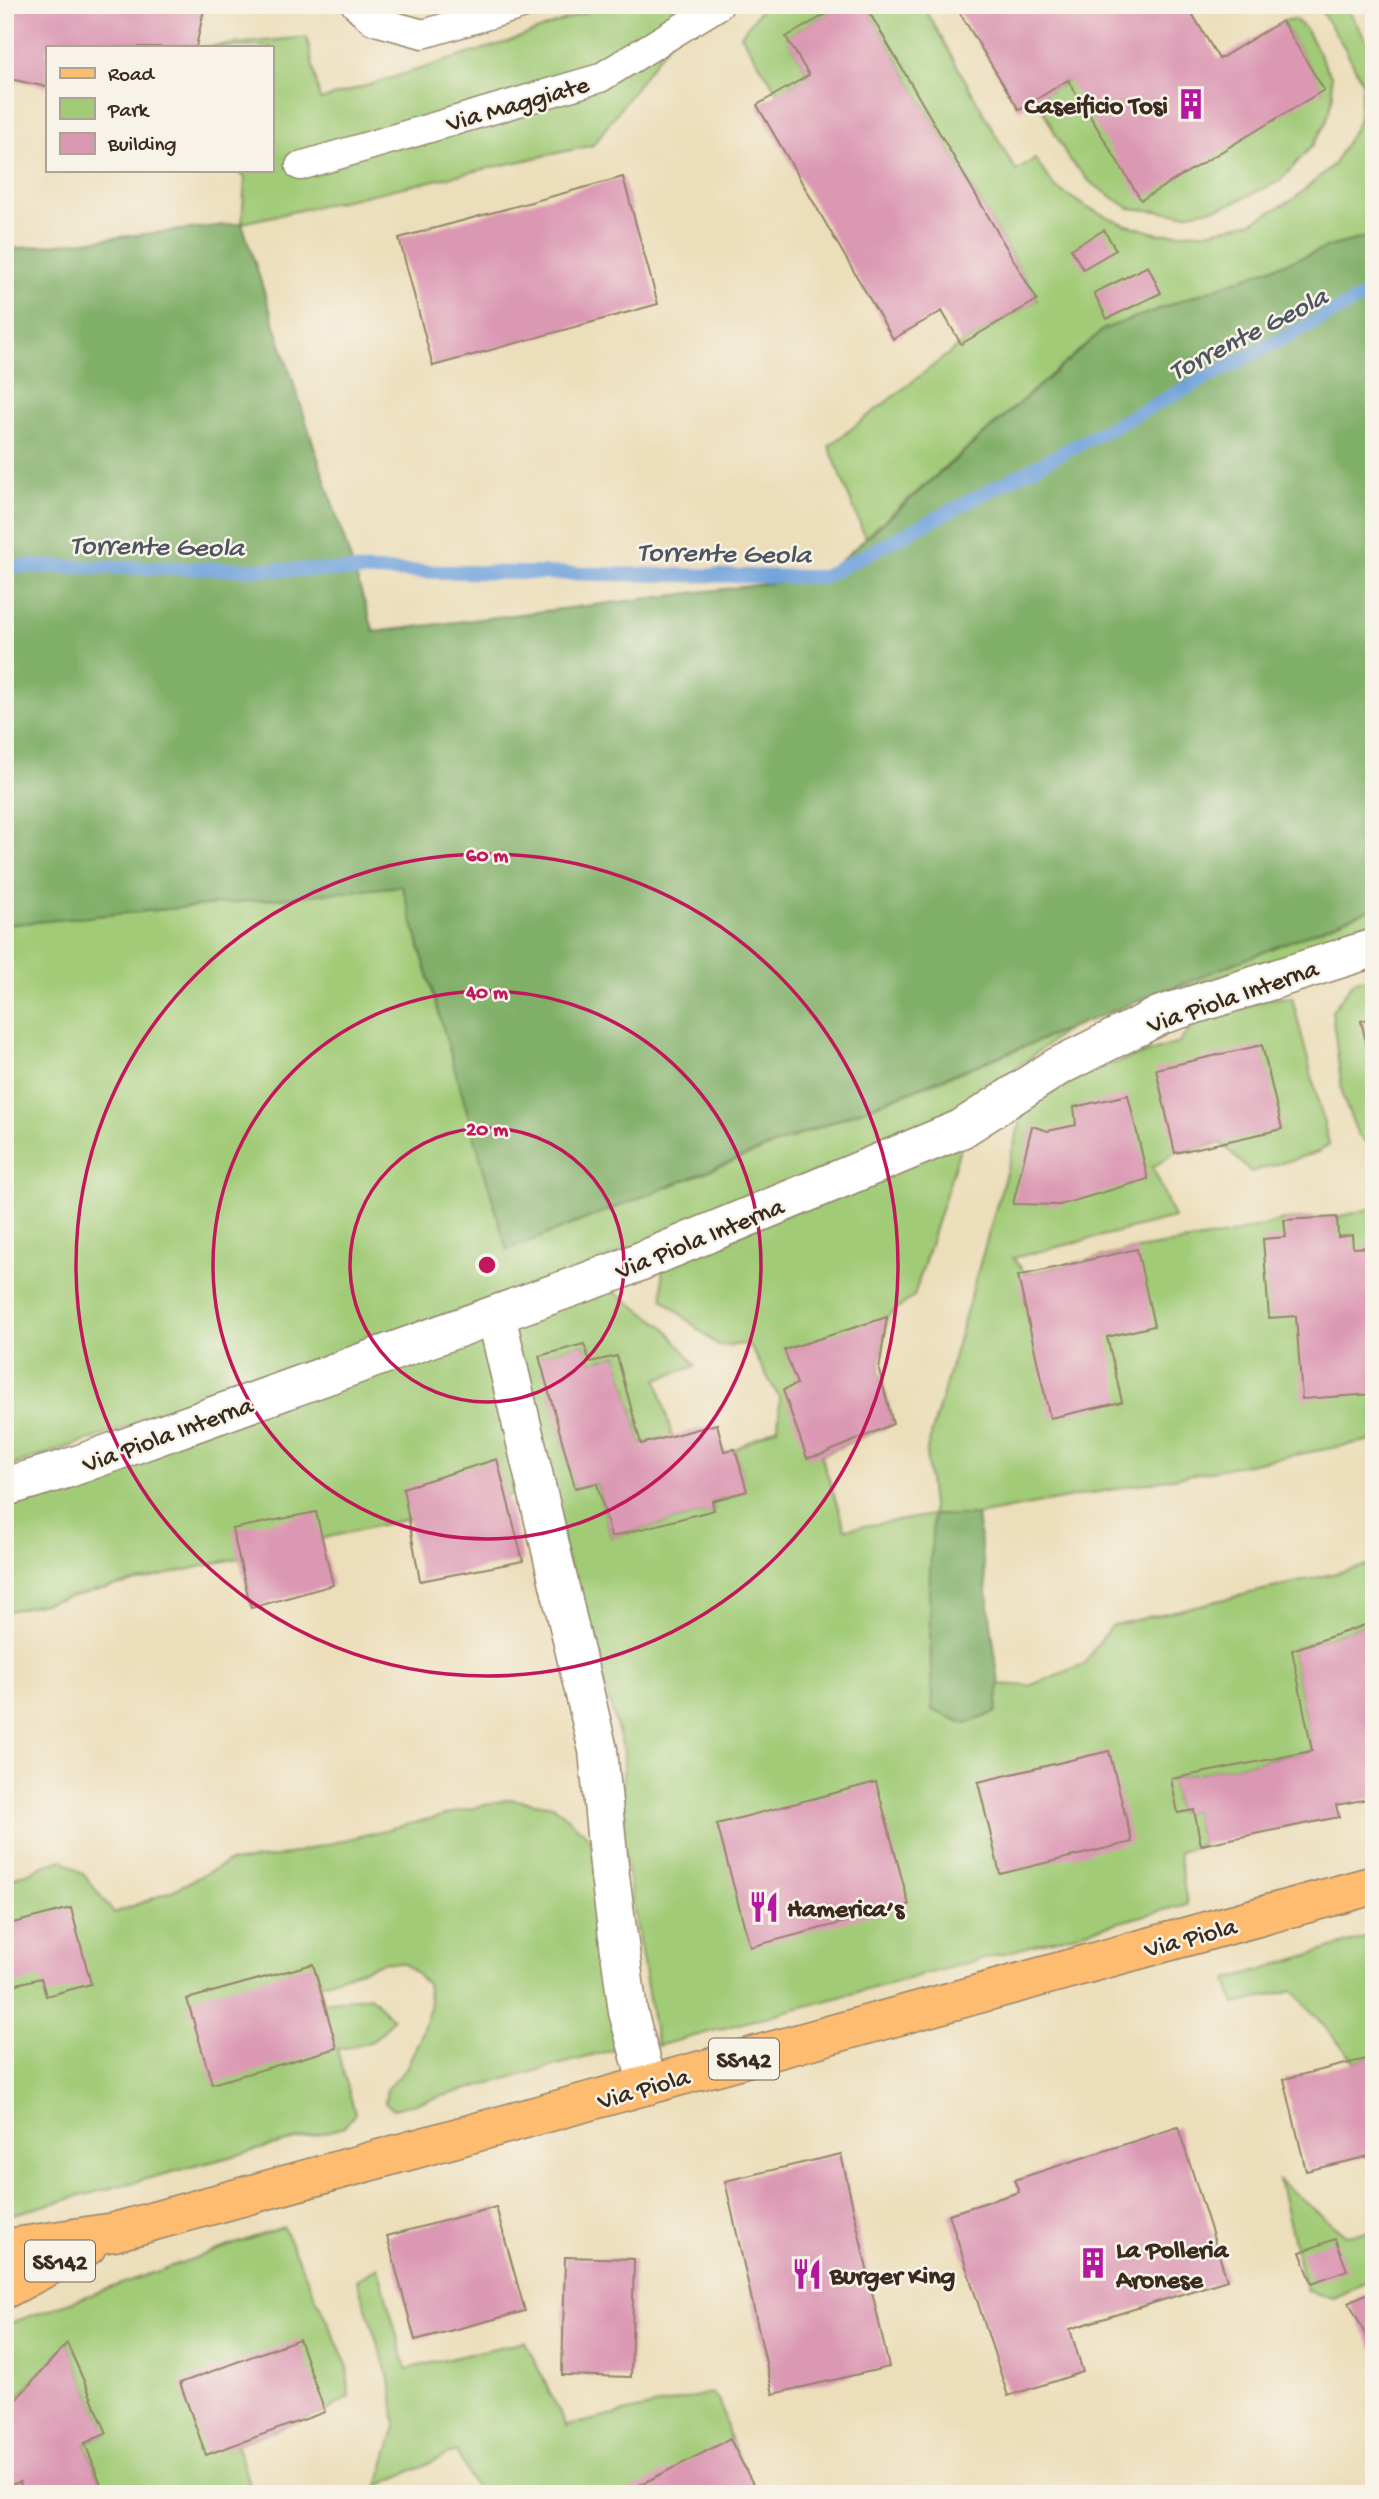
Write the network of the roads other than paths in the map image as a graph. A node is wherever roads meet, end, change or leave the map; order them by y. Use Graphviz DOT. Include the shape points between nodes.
graph roads {
  1 [pos="356,5"];
  2 [pos="522,5"];
  3 [pos="719,5"];
  4 [pos="300,166"];
  5 [pos="1374,948"];
  6 [pos="496,1315"];
  7 [pos="5,1487"];
  8 [pos="1374,1885"];
  9 [pos="648,2085"];
  10 [pos="114,2232"];
  11 [pos="5,2252"];
  12 [pos="5,2289"];
  1 -- 2 [label="lane" via="372,20 423,34"];
  3 -- 4 [label="lane, Via Maggiate" via="600,78"];
  5 -- 6 [label="street, Via Piola Interna" via="1161,1014 1057,1067 961,1129 617,1271"];
  6 -- 7 [label="street, Via Piola Interna"];
  6 -- 9 [label="street" via="598,1750 628,2012"];
  8 -- 9 [label="main road, Via Piola / SS142"];
  9 -- 10 [label="main road, Via Piola / SS142"];
  10 -- 11 [label="main road, Via Piola / SS142"];
  10 -- 12 [label="main road, Via Piola / SS142"];
}
